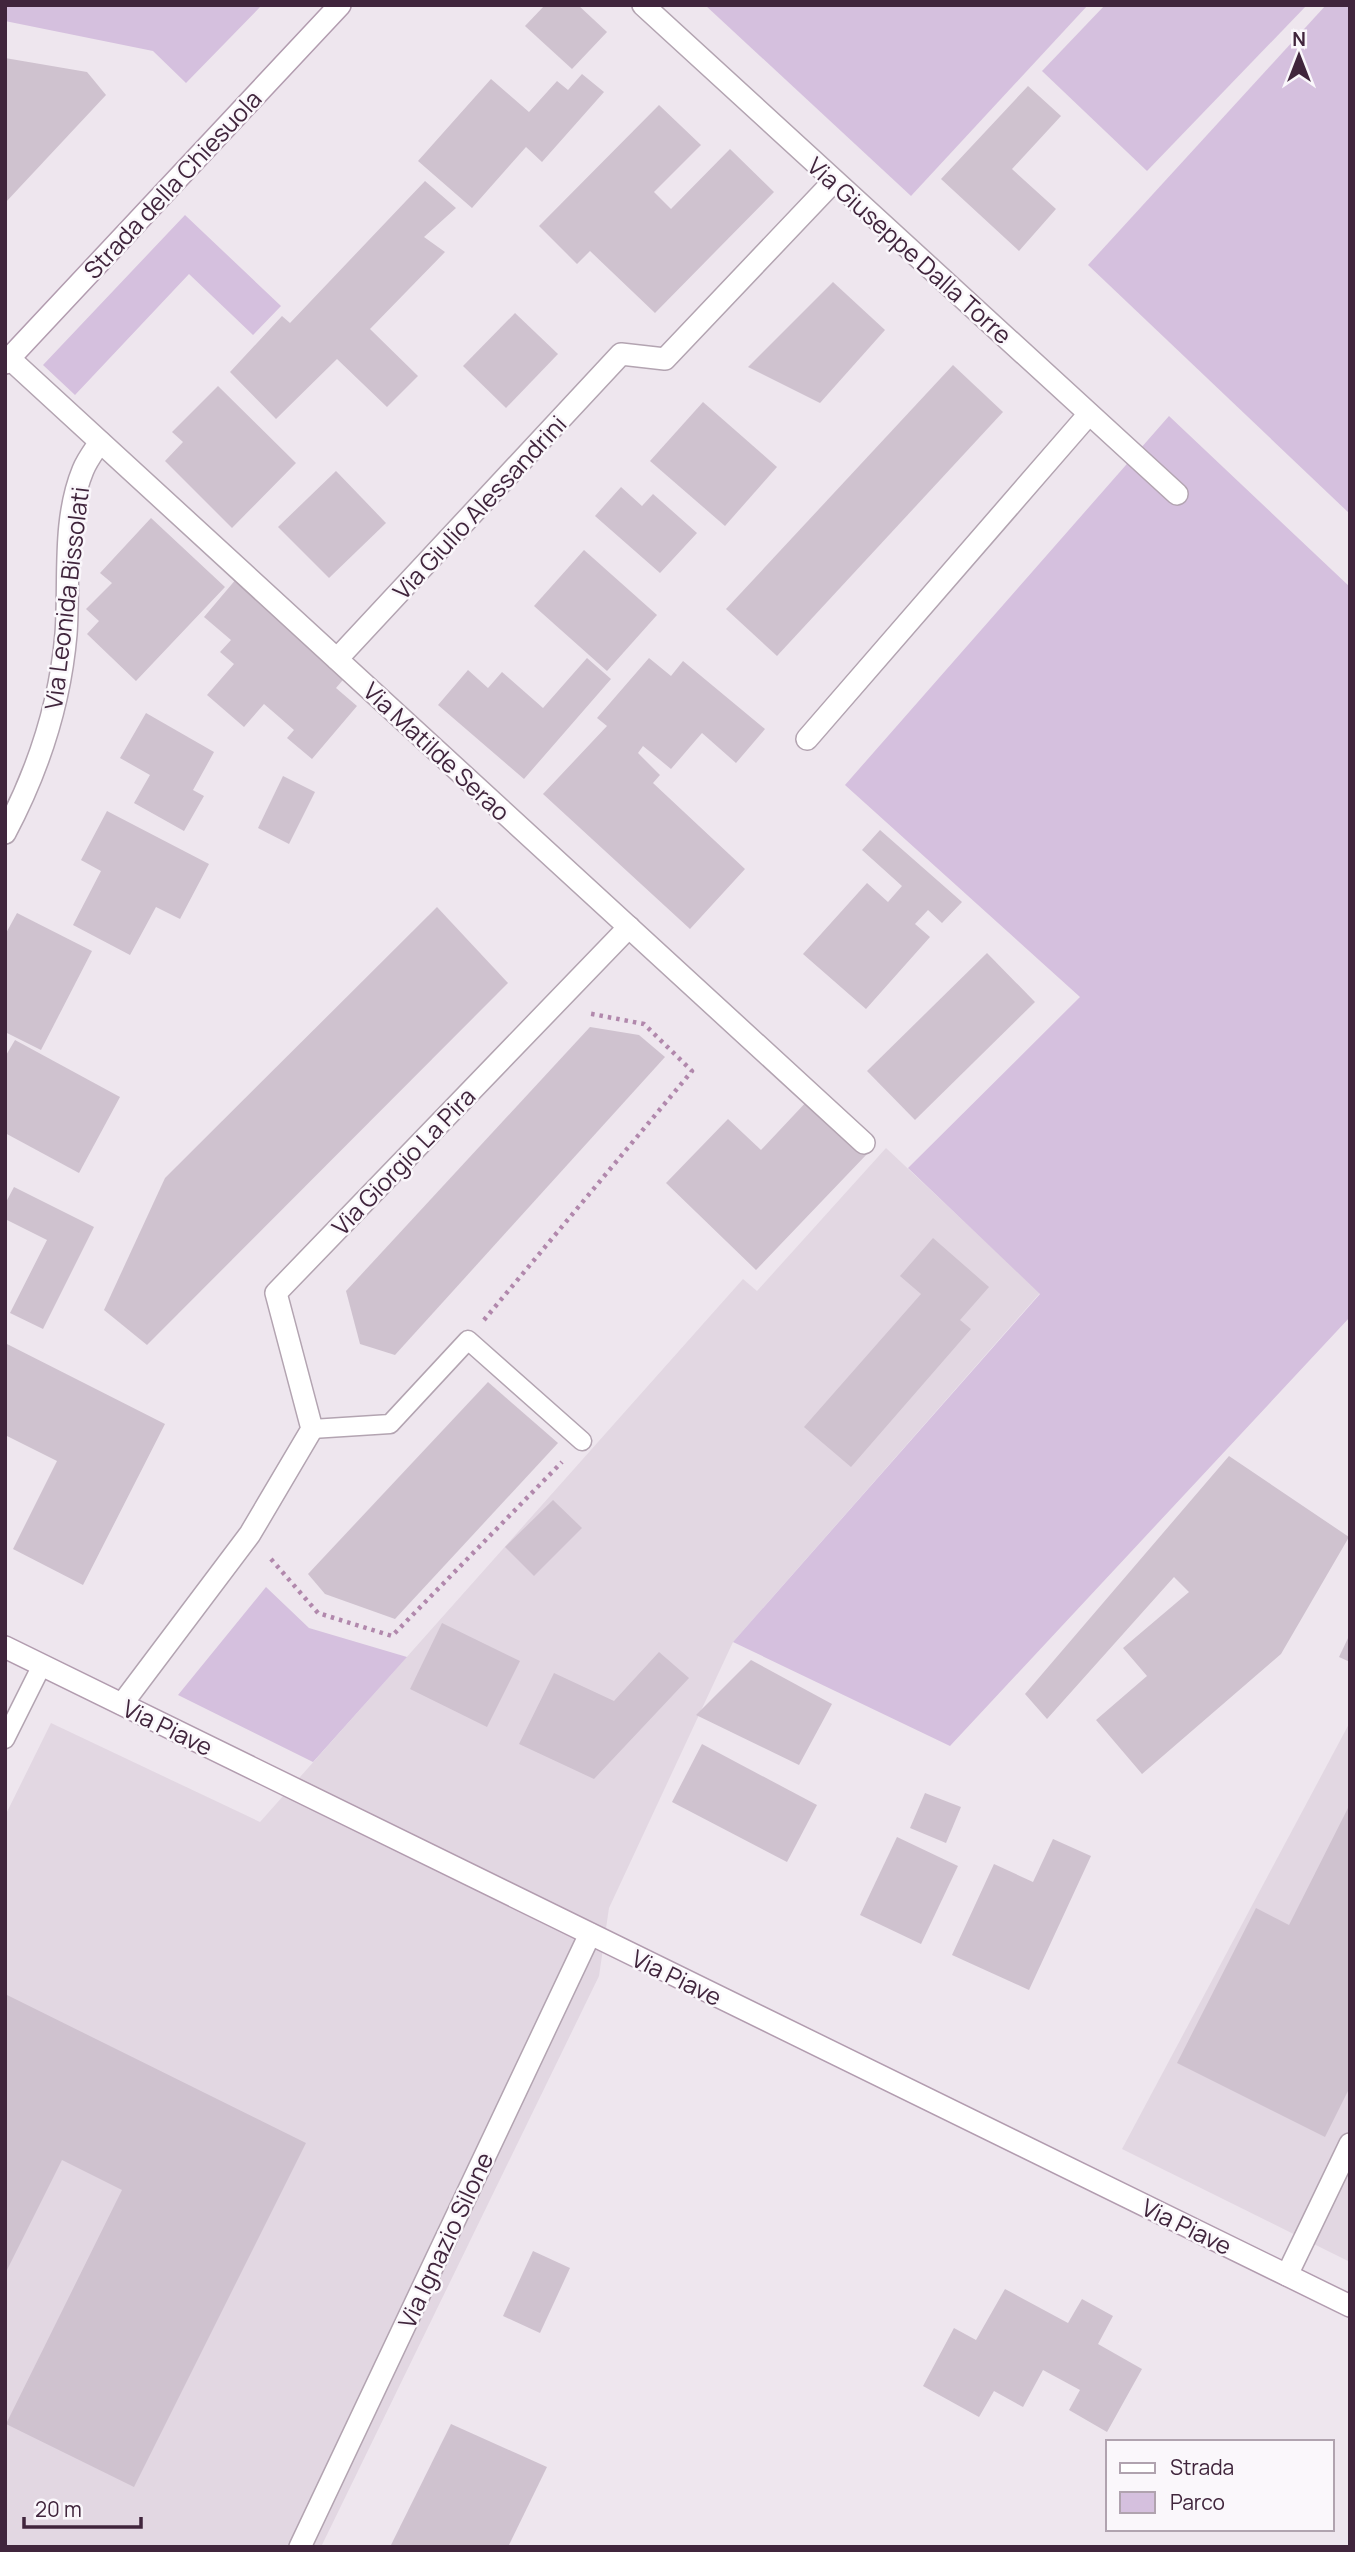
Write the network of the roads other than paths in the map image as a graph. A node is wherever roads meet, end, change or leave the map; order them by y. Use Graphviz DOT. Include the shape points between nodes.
graph roads {
  1 [pos="340,5"];
  2 [pos="643,5"];
  3 [pos="834,181"];
  4 [pos="7,361"];
  5 [pos="1089,414"];
  6 [pos="100,442"];
  7 [pos="1177,494"];
  8 [pos="337,659"];
  9 [pos="807,738"];
  10 [pos="5,833"];
  11 [pos="629,927"];
  12 [pos="864,1143"];
  13 [pos="313,1429"];
  14 [pos="582,1441"];
  15 [pos="5,1647"];
  16 [pos="42,1665"];
  17 [pos="122,1704"];
  18 [pos="5,1739"];
  19 [pos="590,1934"];
  20 [pos="1350,2144"];
  21 [pos="1287,2275"];
  22 [pos="1350,2306"];
  23 [pos="300,2547"];
  1 -- 4 [label="street, Strada della Chiesuola"];
  2 -- 3 [label="street, Via Giuseppe Dalla Torre"];
  3 -- 5 [label="street, Via Giuseppe Dalla Torre"];
  3 -- 8 [label="street, Via Giulio Alessandrini" via="665,359 621,354"];
  4 -- 6 [label="street, Via Matilde Serao"];
  5 -- 7 [label="street, Via Giuseppe Dalla Torre"];
  5 -- 9 [label="street"];
  6 -- 8 [label="street, Via Matilde Serao"];
  6 -- 10 [label="street, Via Leonida Bissolati" via="84,468 70,528 66,634 49,729 24,798"];
  8 -- 11 [label="street, Via Matilde Serao"];
  11 -- 12 [label="street, Via Matilde Serao"];
  11 -- 13 [label="street, Via Giorgio La Pira" via="276,1293"];
  13 -- 14 [label="lane" via="390,1424 468,1340"];
  13 -- 17 [label="street" via="250,1534"];
  15 -- 16 [label="street, Via Piave"];
  16 -- 17 [label="street, Via Piave"];
  16 -- 18 [label="lane"];
  17 -- 19 [label="street, Via Piave"];
  19 -- 21 [label="street, Via Piave"];
  19 -- 23 [label="street, Via Ignazio Silone"];
  20 -- 21 [label="street"];
  21 -- 22 [label="street, Via Piave"];
}
